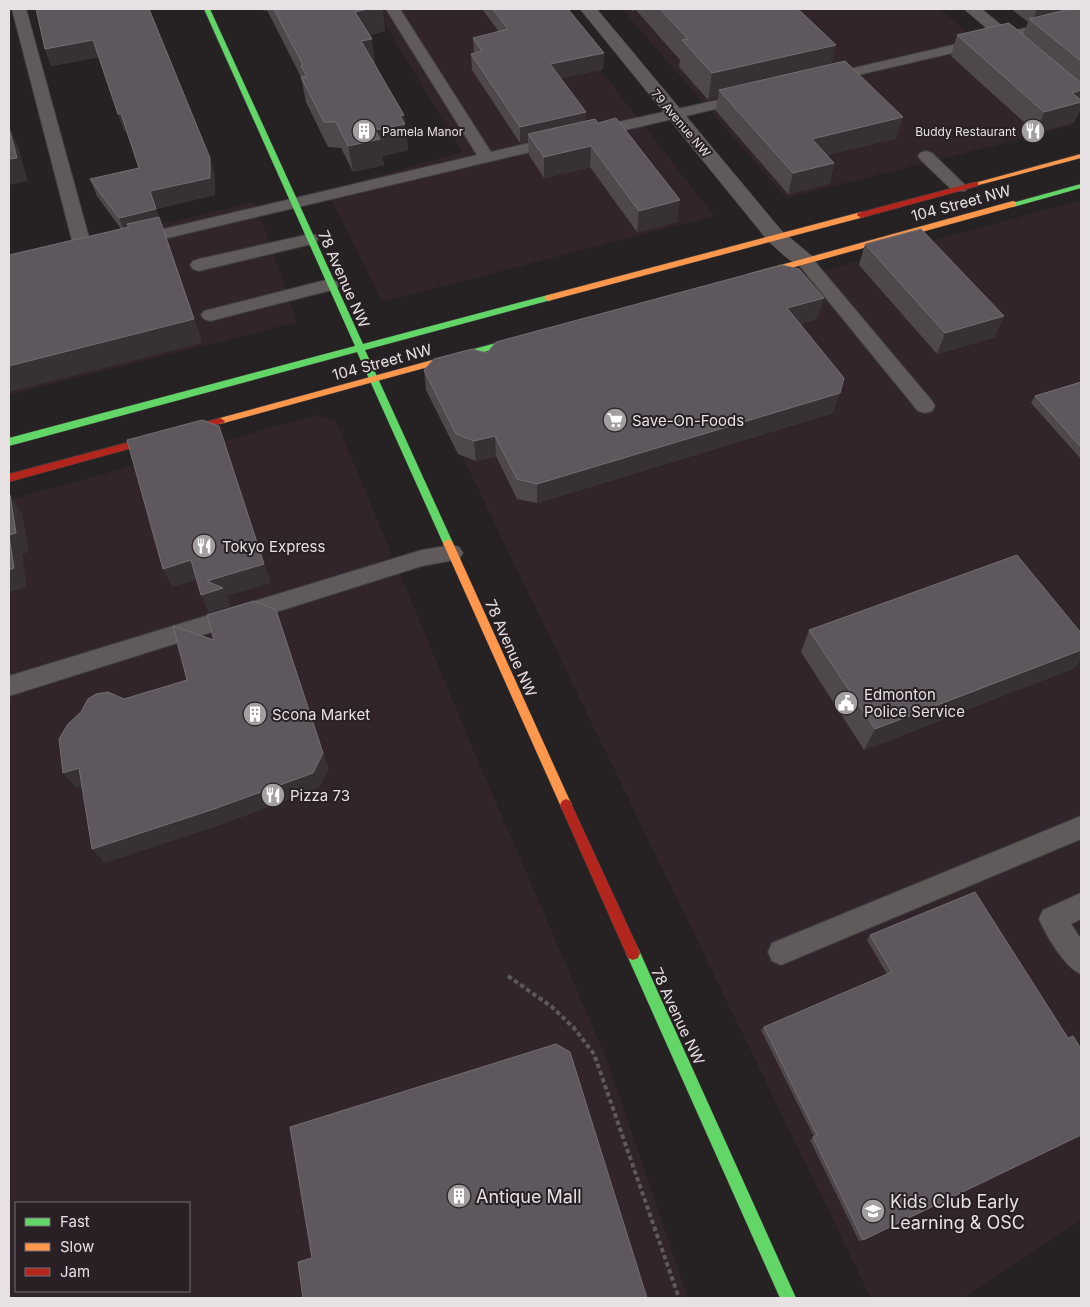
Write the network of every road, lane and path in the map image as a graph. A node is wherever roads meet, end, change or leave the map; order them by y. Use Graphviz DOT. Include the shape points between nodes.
graph roads {
  1 [pos="19,9"];
  2 [pos="207,9"];
  3 [pos="394,9"];
  4 [pos="588,9"];
  5 [pos="972,9"];
  6 [pos="1081,20"];
  7 [pos="1006,37"];
  8 [pos="818,81"];
  9 [pos="761,94"];
  10 [pos="1081,100"];
  11 [pos="674,114"];
  12 [pos="926,156"];
  13 [pos="1081,156"];
  14 [pos="487,158"];
  15 [pos="1081,186"];
  16 [pos="959,188"];
  17 [pos="294,203"];
  18 [pos="775,236"];
  19 [pos="310,239"];
  20 [pos="122,243"];
  21 [pos="103,248"];
  22 [pos="84,252"];
  23 [pos="65,257"];
  24 [pos="805,261"];
  25 [pos="200,265"];
  26 [pos="739,279"];
  27 [pos="330,285"];
  28 [pos="210,315"];
  29 [pos="541,334"];
  30 [pos="358,348"];
  31 [pos="374,380"];
  32 [pos="925,406"];
  33 [pos="9,442"];
  34 [pos="9,478"];
  35 [pos="452,553"];
  36 [pos="9,686"];
  37 [pos="1081,827"];
  38 [pos="1081,906"];
  39 [pos="781,952"];
  40 [pos="1081,960"];
  41 [pos="508,976"];
  42 [pos="679,1298"];
  43 [pos="788,1298"];
  1 -- 22 [label="lane"];
  2 -- 17 [label="street, 78 Avenue NW"];
  3 -- 14 [label="lane"];
  4 -- 11 [label="street, 79 Avenue NW"];
  5 -- 7 [label="street"];
  6 -- 7 [label="lane"];
  7 -- 8 [label="lane"];
  7 -- 10 [label="street"];
  9 -- 11 [label="lane"];
  11 -- 14 [label="lane"];
  11 -- 18 [label="street, 79 Avenue NW"];
  12 -- 16 [label="lane"];
  13 -- 16 [label="street, 104 Street NW"];
  14 -- 17 [label="lane"];
  15 -- 24 [label="street, 104 Street NW"];
  16 -- 18 [label="street, 104 Street NW"];
  17 -- 19 [label="street, 78 Avenue NW"];
  17 -- 20 [label="lane"];
  18 -- 24 [label="street, 79 Avenue NW"];
  18 -- 30 [label="street, 104 Street NW"];
  19 -- 25 [label="lane"];
  19 -- 27 [label="street, 78 Avenue NW"];
  21 -- 22 [label="lane"];
  22 -- 23 [label="lane"];
  24 -- 26 [label="street, 104 Street NW"];
  24 -- 32 [label="lane"];
  27 -- 28 [label="lane"];
  27 -- 30 [label="street, 78 Avenue NW"];
  29 -- 31 [label="street, 104 Street NW"];
  30 -- 31 [label="street, 78 Avenue NW"];
  30 -- 33 [label="street, 104 Street NW"];
  31 -- 34 [label="street, 104 Street NW"];
  31 -- 35 [label="street, 78 Avenue NW"];
  35 -- 36 [label="lane" via="418,559"];
  35 -- 43 [label="street, 78 Avenue NW"];
  37 -- 39 [label="lane"];
  38 -- 40 [label="lane" via="1052,919"];
  41 -- 42 [label="path" via="552,1007 594,1054"];
}
